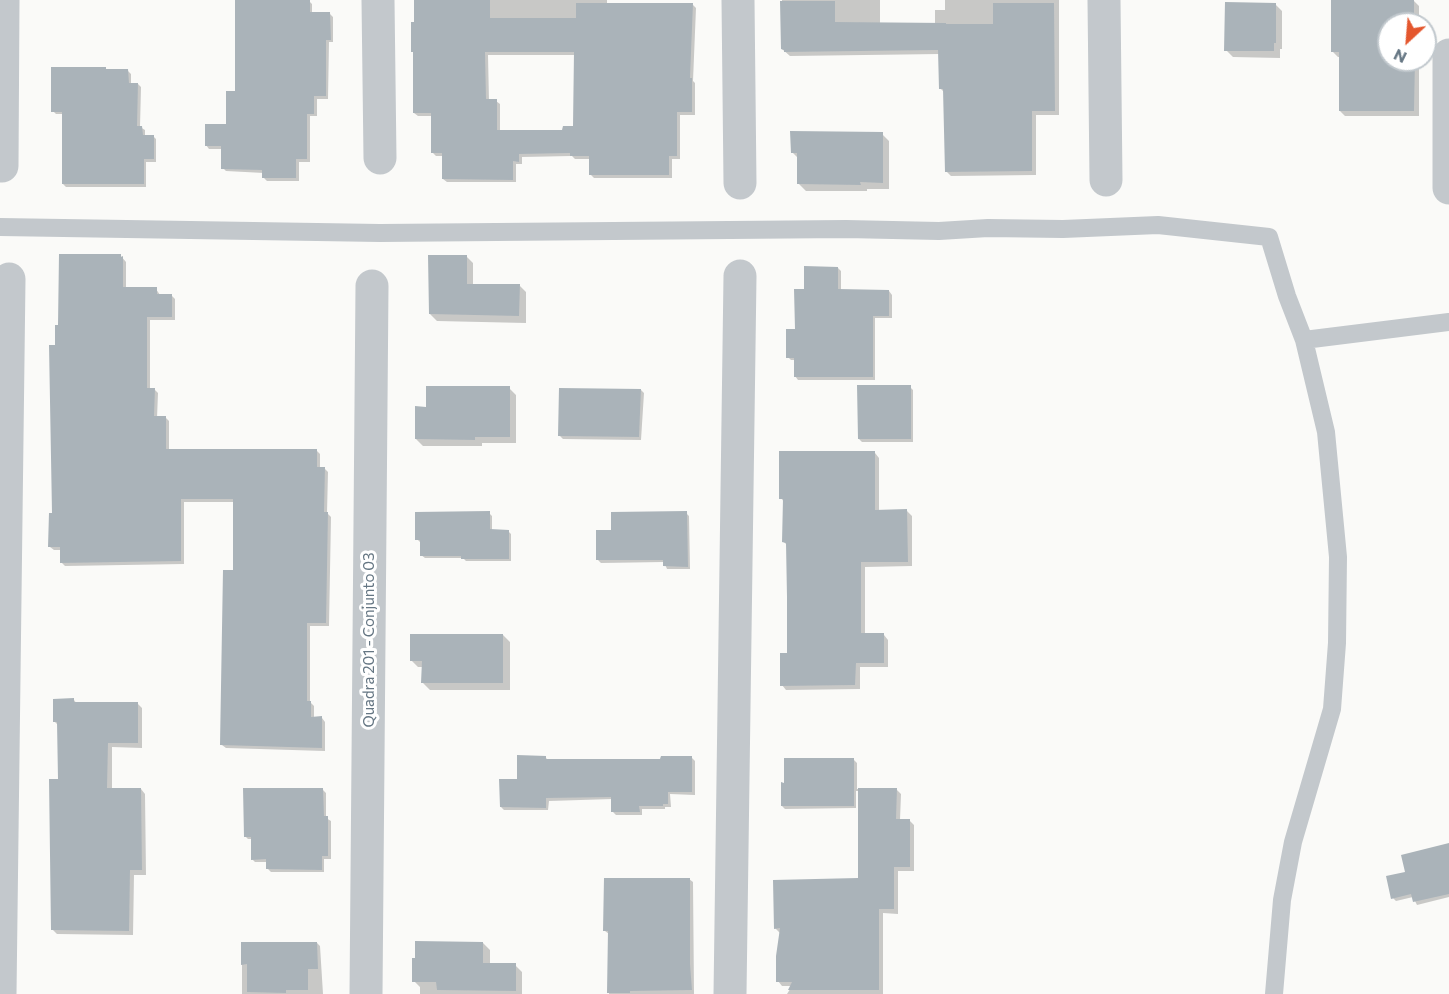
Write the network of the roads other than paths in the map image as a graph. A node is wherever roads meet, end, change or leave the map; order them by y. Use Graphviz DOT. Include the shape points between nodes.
graph roads {
  1 [pos="3,0"];
  2 [pos="378,0"];
  3 [pos="738,0"];
  4 [pos="1104,0"];
  5 [pos="1449,55"];
  6 [pos="380,158"];
  7 [pos="2,166"];
  8 [pos="1106,180"];
  9 [pos="740,183"];
  10 [pos="1449,188"];
  11 [pos="0,227"];
  12 [pos="740,276"];
  13 [pos="9,279"];
  14 [pos="372,286"];
  15 [pos="1449,322"];
  16 [pos="1304,340"];
  17 [pos="0,994"];
  18 [pos="366,994"];
  19 [pos="730,994"];
  20 [pos="1274,994"];
  1 -- 7 [label="street"];
  2 -- 6 [label="street"];
  3 -- 9 [label="street"];
  4 -- 8 [label="street"];
  5 -- 10 [label="street"];
  11 -- 16 [label="lane" via="380,233 939,231 1158,225 1269,237"];
  12 -- 19 [label="street"];
  13 -- 17 [label="street"];
  14 -- 18 [label="street, Quadra 201 - Conjunto 03"];
  15 -- 16 [label="lane"];
  16 -- 20 [label="lane" via="1326,432 1338,557 1337,643 1332,709 1293,842 1282,900"];
}
